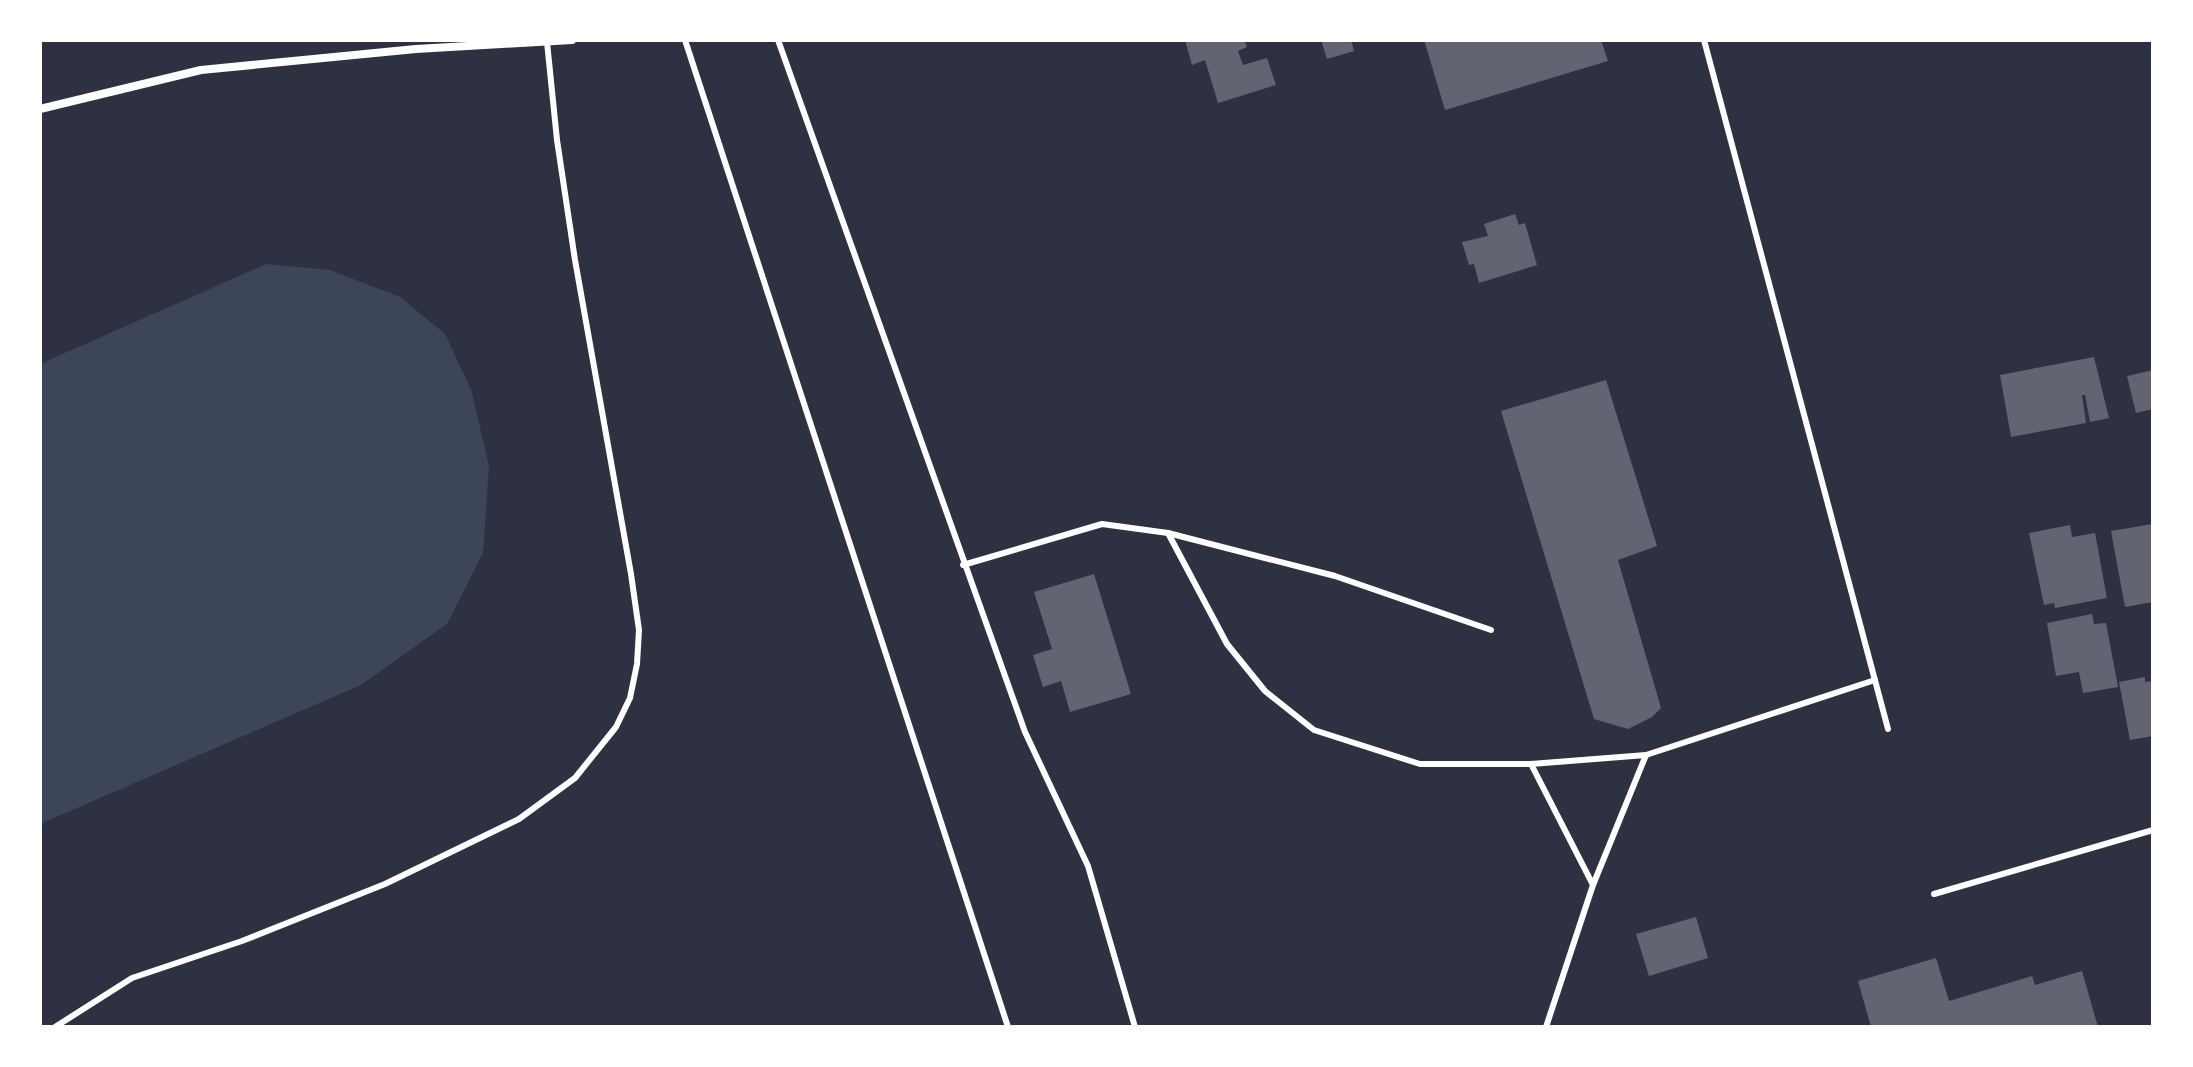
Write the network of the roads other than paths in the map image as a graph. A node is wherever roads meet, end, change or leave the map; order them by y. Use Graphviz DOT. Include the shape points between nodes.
graph roads {
  1 [pos="572,40"];
  2 [pos="685,40"];
  3 [pos="778,40"];
  4 [pos="1704,40"];
  5 [pos="547,42"];
  6 [pos="416,45"];
  7 [pos="40,109"];
  8 [pos="1168,533"];
  9 [pos="963,565"];
  10 [pos="1491,630"];
  11 [pos="1875,680"];
  12 [pos="1888,729"];
  13 [pos="1646,755"];
  14 [pos="1531,764"];
  15 [pos="2153,830"];
  16 [pos="1593,885"];
  17 [pos="1934,894"];
  18 [pos="55,1027"];
  19 [pos="1008,1027"];
  20 [pos="1135,1027"];
  21 [pos="1546,1027"];
  1 -- 5 [label="street"];
  2 -- 19 [label="lane"];
  3 -- 9 [label="lane"];
  4 -- 11 [label="lane"];
  5 -- 6 [label="street"];
  5 -- 18 [label="lane" via="575,260 639,630 635,676 621,718 575,778 519,819 385,884 132,978"];
  6 -- 7 [label="street" via="201,70"];
  8 -- 9 [label="lane" via="1102,524"];
  8 -- 10 [label="lane" via="1335,576"];
  8 -- 14 [label="lane" via="1227,644 1265,691 1314,730 1420,764"];
  9 -- 20 [label="lane" via="1025,732 1088,866"];
  11 -- 12 [label="lane"];
  11 -- 13 [label="lane"];
  13 -- 14 [label="lane"];
  13 -- 16 [label="lane"];
  14 -- 16 [label="lane"];
  15 -- 17 [label="lane"];
  16 -- 21 [label="lane"];
}
